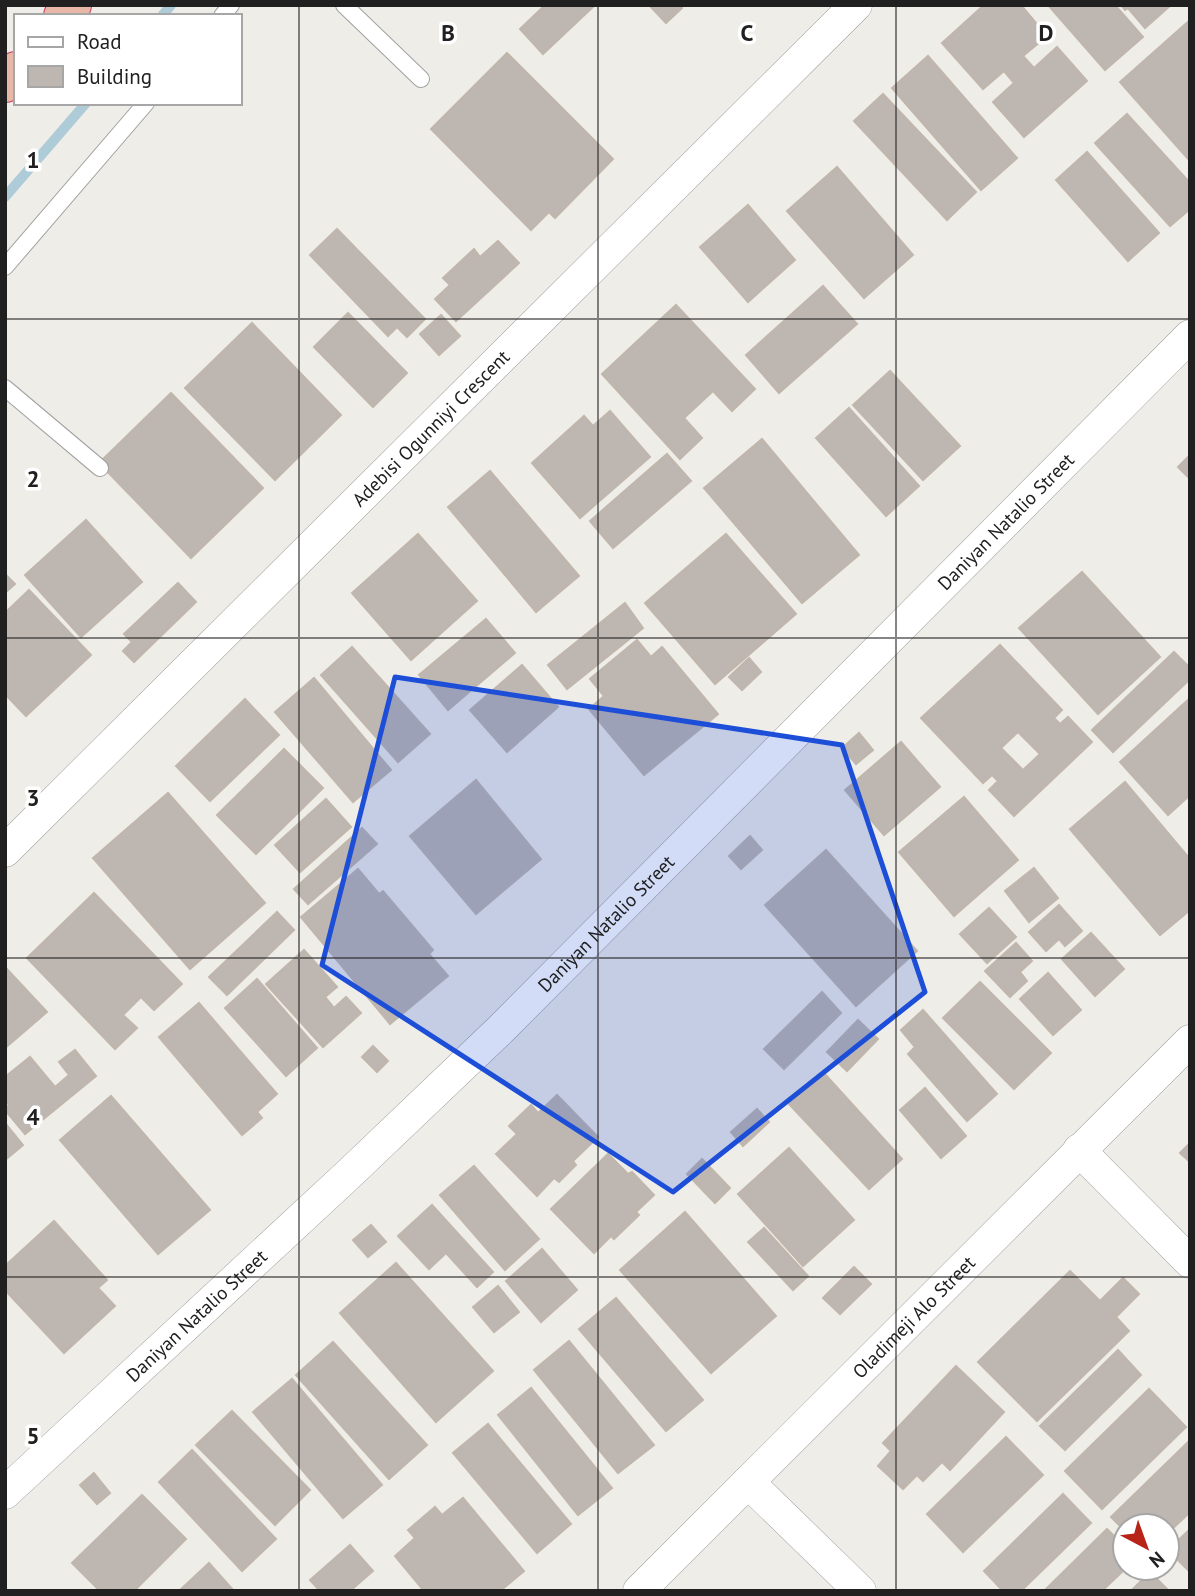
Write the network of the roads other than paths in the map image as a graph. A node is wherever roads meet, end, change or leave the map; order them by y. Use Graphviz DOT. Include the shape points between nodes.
graph roads {
  1 [pos="344,5"];
  2 [pos="856,5"];
  3 [pos="421,79"];
  4 [pos="144,105"];
  5 [pos="5,267"];
  6 [pos="1190,336"];
  7 [pos="5,388"];
  8 [pos="100,468"];
  9 [pos="5,851"];
  10 [pos="1190,1041"];
  11 [pos="1079,1150"];
  12 [pos="1190,1262"];
  13 [pos="748,1482"];
  14 [pos="5,1493"];
  15 [pos="639,1591"];
  16 [pos="860,1591"];
  1 -- 3 [label="lane"];
  2 -- 9 [label="street, Adebisi Ogunniyi Crescent"];
  4 -- 5 [label="lane"];
  6 -- 14 [label="street, Daniyan Natalio Street" via="501,1029"];
  7 -- 8 [label="lane"];
  10 -- 11 [label="street, Oladimeji Alo Street"];
  11 -- 12 [label="street"];
  11 -- 13 [label="street, Oladimeji Alo Street"];
  13 -- 15 [label="street, Oladimeji Alo Street"];
  13 -- 16 [label="street"];
}
